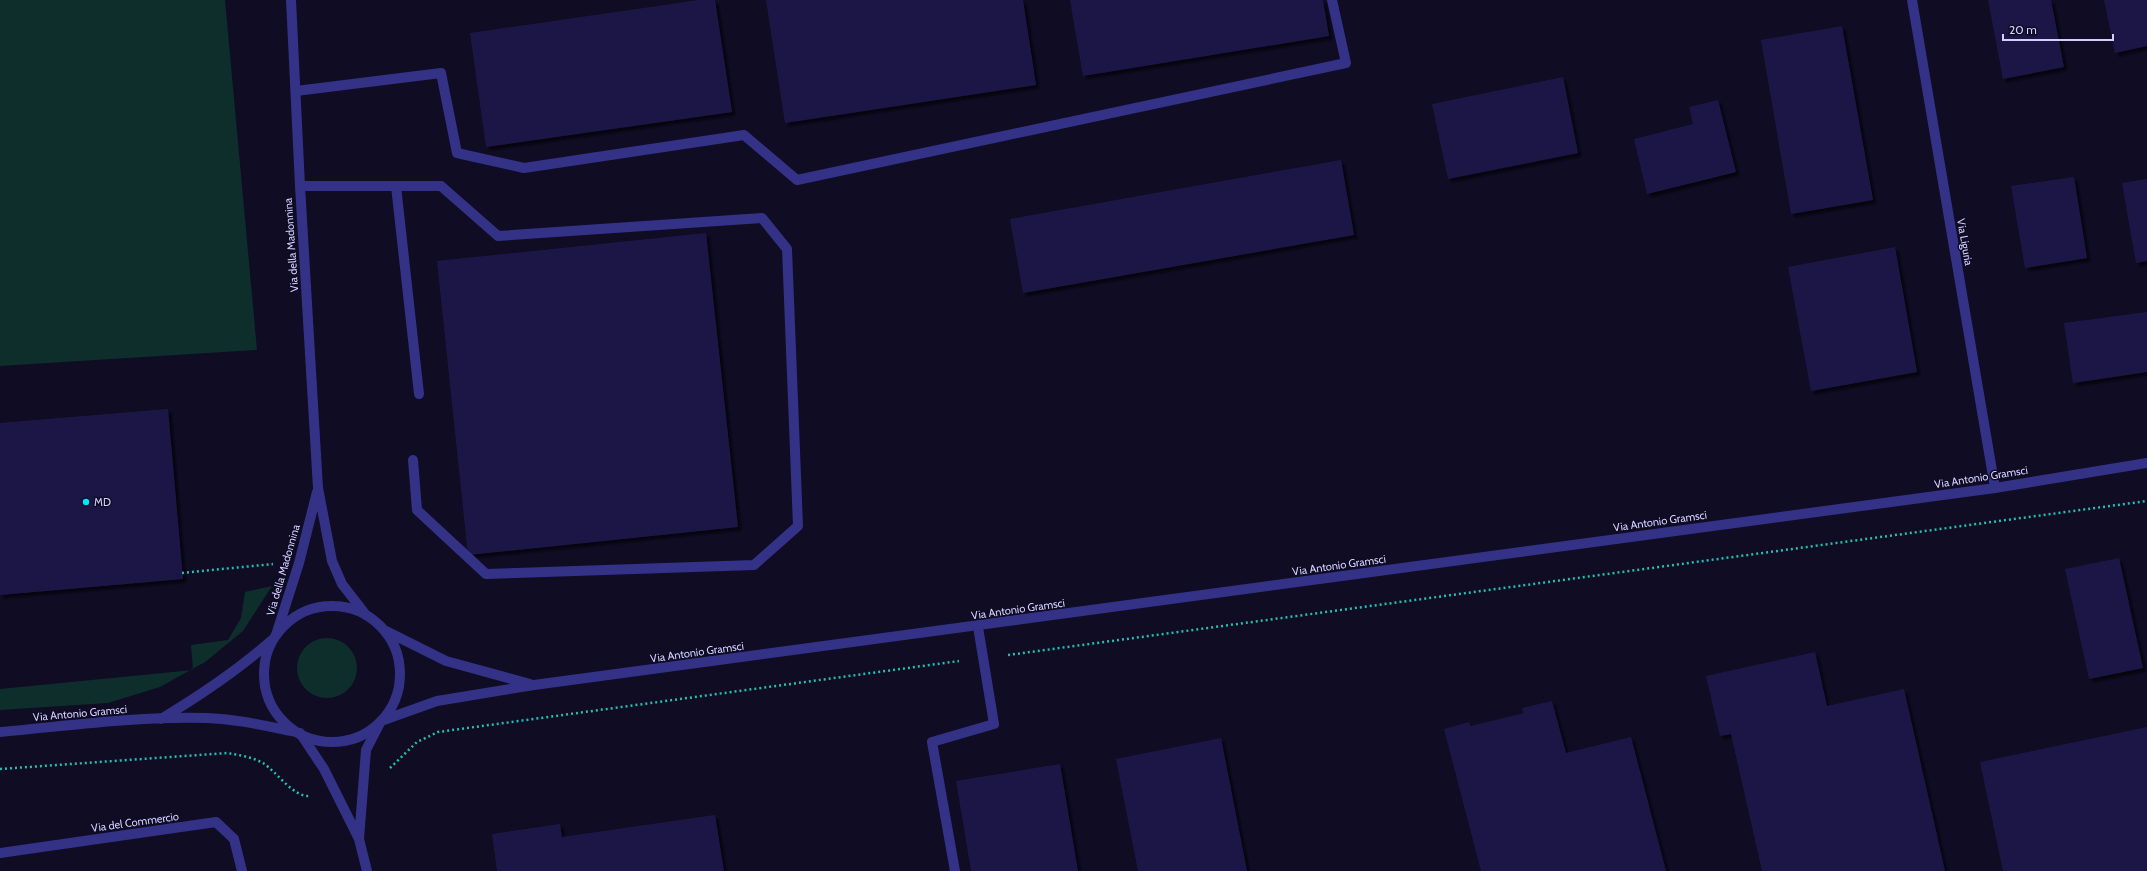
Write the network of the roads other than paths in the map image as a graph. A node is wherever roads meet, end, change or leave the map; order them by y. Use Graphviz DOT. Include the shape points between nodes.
graph roads {
  1 [pos="291,0"];
  2 [pos="1332,0"];
  3 [pos="1912,0"];
  4 [pos="296,91"];
  5 [pos="300,186"];
  6 [pos="396,186"];
  7 [pos="419,394"];
  8 [pos="413,460"];
  9 [pos="2147,463"];
  10 [pos="318,488"];
  11 [pos="1995,488"];
  12 [pos="366,615"];
  13 [pos="978,627"];
  14 [pos="384,630"];
  15 [pos="276,636"];
  16 [pos="534,685"];
  17 [pos="161,719"];
  18 [pos="380,722"];
  19 [pos="0,732"];
  20 [pos="300,733"];
  21 [pos="358,839"];
  22 [pos="0,853"];
  23 [pos="242,871"];
  24 [pos="367,871"];
  25 [pos="955,871"];
  1 -- 4 [label="street, Via della Madonnina"];
  2 -- 4 [label="street" via="1346,63 798,180 744,135 524,168 457,152 441,73"];
  3 -- 11 [label="street, Via Liguria"];
  4 -- 5 [label="street, Via della Madonnina"];
  5 -- 6 [label="street"];
  5 -- 10 [label="street, Via della Madonnina"];
  6 -- 7 [label="street"];
  6 -- 8 [label="street" via="441,186 498,236 762,218 787,249 798,526 754,565 486,574 417,510"];
  9 -- 11 [label="street, Via Antonio Gramsci"];
  10 -- 12 [label="street, Via della Madonnina" via="332,561 342,584"];
  10 -- 15 [label="street, Via della Madonnina" via="299,563"];
  11 -- 13 [label="street, Via Antonio Gramsci"];
  12 -- 14 [label="street"];
  12 -- 15 [label="street" via="338,606 315,608 294,618"];
  13 -- 16 [label="street, Via Antonio Gramsci"];
  13 -- 25 [label="street" via="994,724 932,742"];
  14 -- 16 [label="street, Via Antonio Gramsci" via="446,661"];
  14 -- 18 [label="street" via="396,650 400,674 394,702"];
  15 -- 17 [label="street, Via Antonio Gramsci" via="221,682"];
  15 -- 20 [label="street" via="265,664 267,690 280,717"];
  16 -- 18 [label="street, Via Antonio Gramsci" via="437,701"];
  17 -- 19 [label="street, Via Antonio Gramsci"];
  17 -- 20 [label="street, Via Antonio Gramsci" via="236,720"];
  18 -- 20 [label="street" via="360,736 342,741 324,741"];
  18 -- 21 [label="street" via="366,750"];
  20 -- 21 [label="street" via="324,770"];
  21 -- 24 [label="street"];
  22 -- 23 [label="street, Via del Commercio" via="216,822 234,839"];
}
